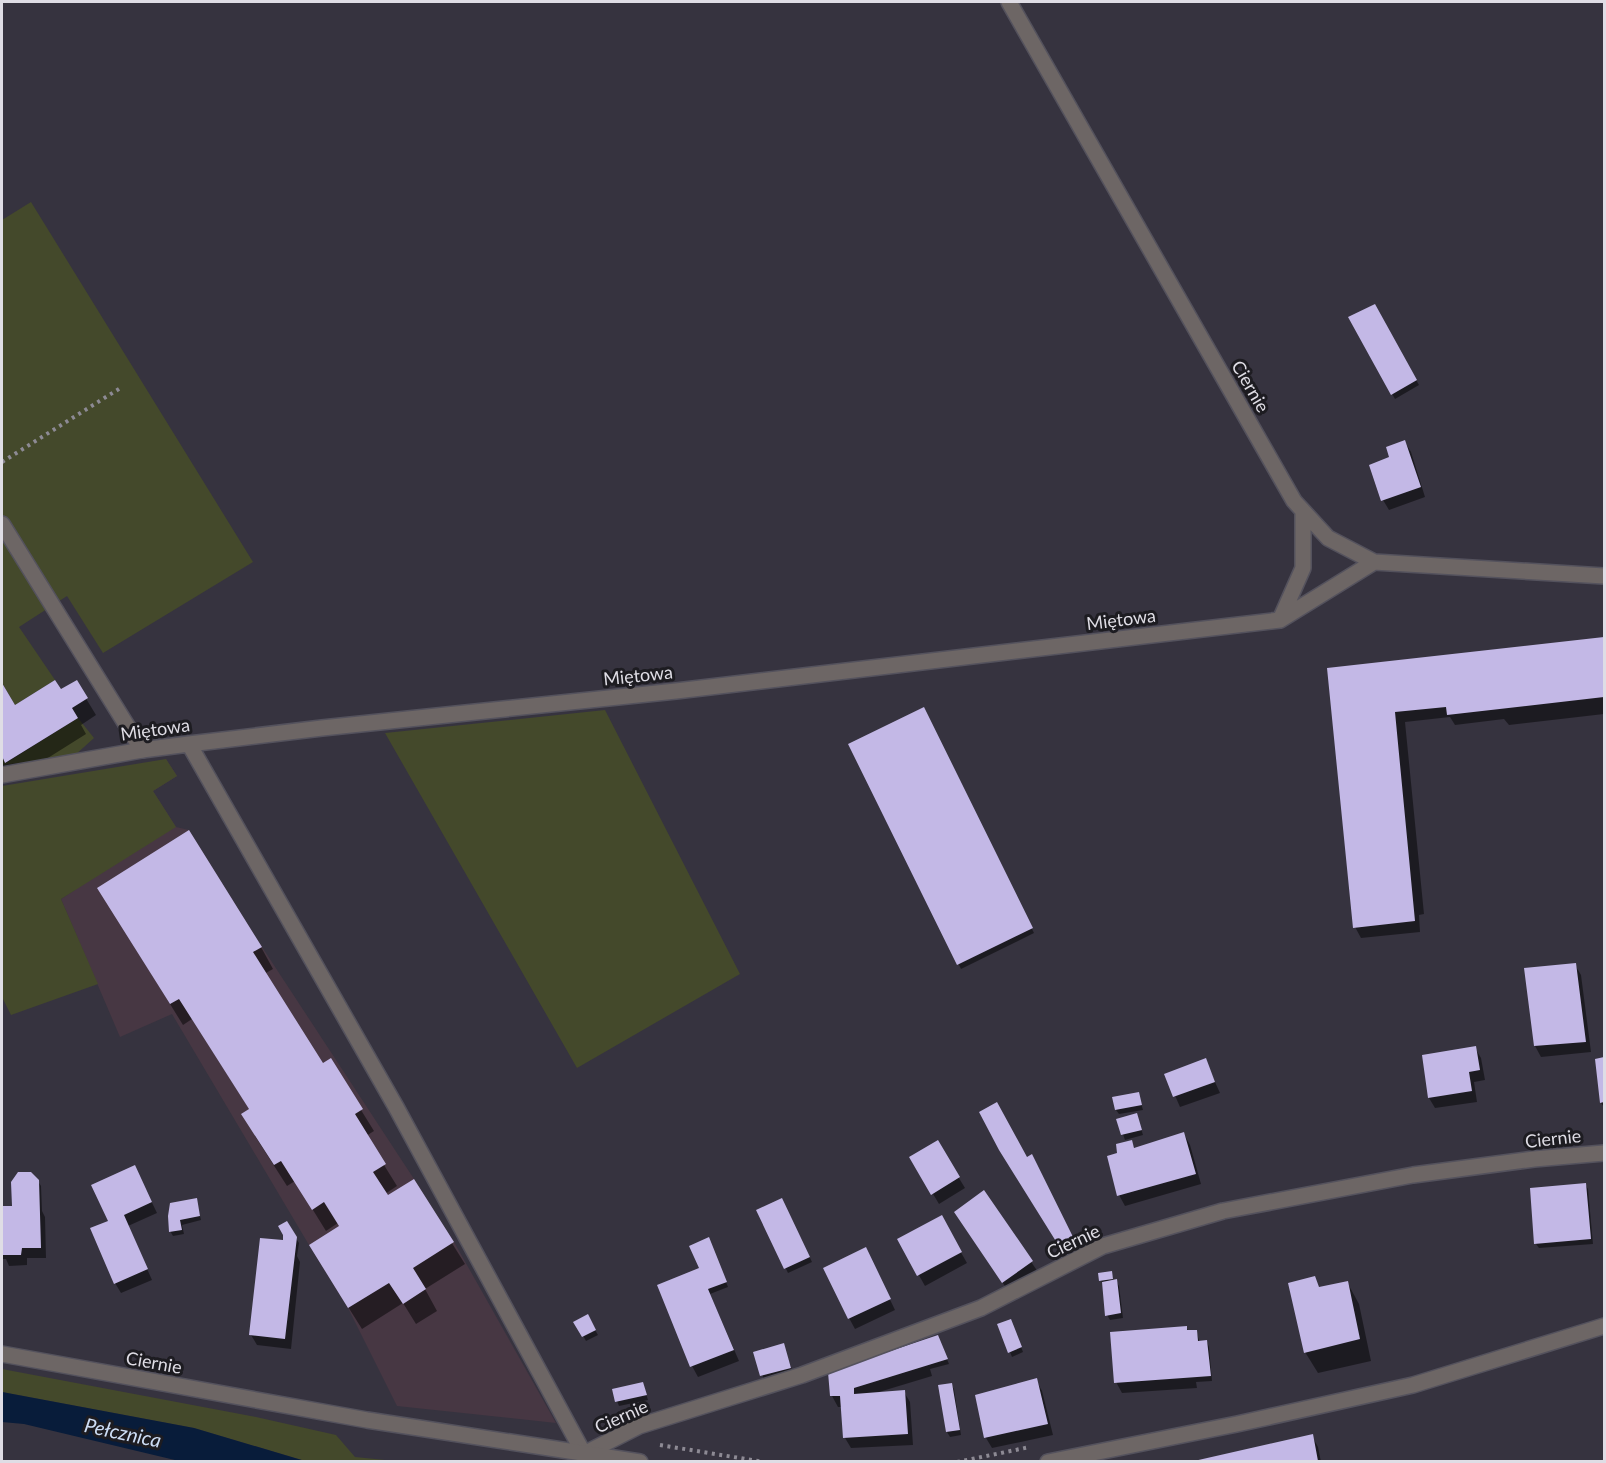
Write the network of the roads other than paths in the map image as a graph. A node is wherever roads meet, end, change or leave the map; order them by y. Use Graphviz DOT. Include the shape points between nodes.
graph roads {
  1 [pos="1009,2"];
  2 [pos="1303,511"];
  3 [pos="2,524"];
  4 [pos="1374,562"];
  5 [pos="1605,576"];
  6 [pos="1280,620"];
  7 [pos="189,744"];
  8 [pos="142,750"];
  9 [pos="2,775"];
  10 [pos="1605,1153"];
  11 [pos="1605,1326"];
  12 [pos="2,1354"];
  13 [pos="584,1454"];
  14 [pos="640,1461"];
  15 [pos="1048,1461"];
  1 -- 2 [label="street, Ciernie"];
  2 -- 4 [label="street, Ciernie" via="1328,538"];
  2 -- 6 [label="street" via="1303,568"];
  3 -- 8 [label="street"];
  4 -- 5 [label="street, Ciernie"];
  4 -- 6 [label="street, Miętowa"];
  6 -- 7 [label="street, Miętowa"];
  7 -- 8 [label="street, Miętowa"];
  7 -- 13 [label="street" via="396,1107"];
  8 -- 9 [label="street, Miętowa"];
  10 -- 13 [label="street, Ciernie" via="1413,1175 1223,1211 1103,1246 981,1308 802,1375 639,1426"];
  11 -- 15 [label="street" via="1413,1386"];
  12 -- 13 [label="street, Ciernie" via="367,1420"];
  13 -- 14 [label="street, Ciernie"];
}
